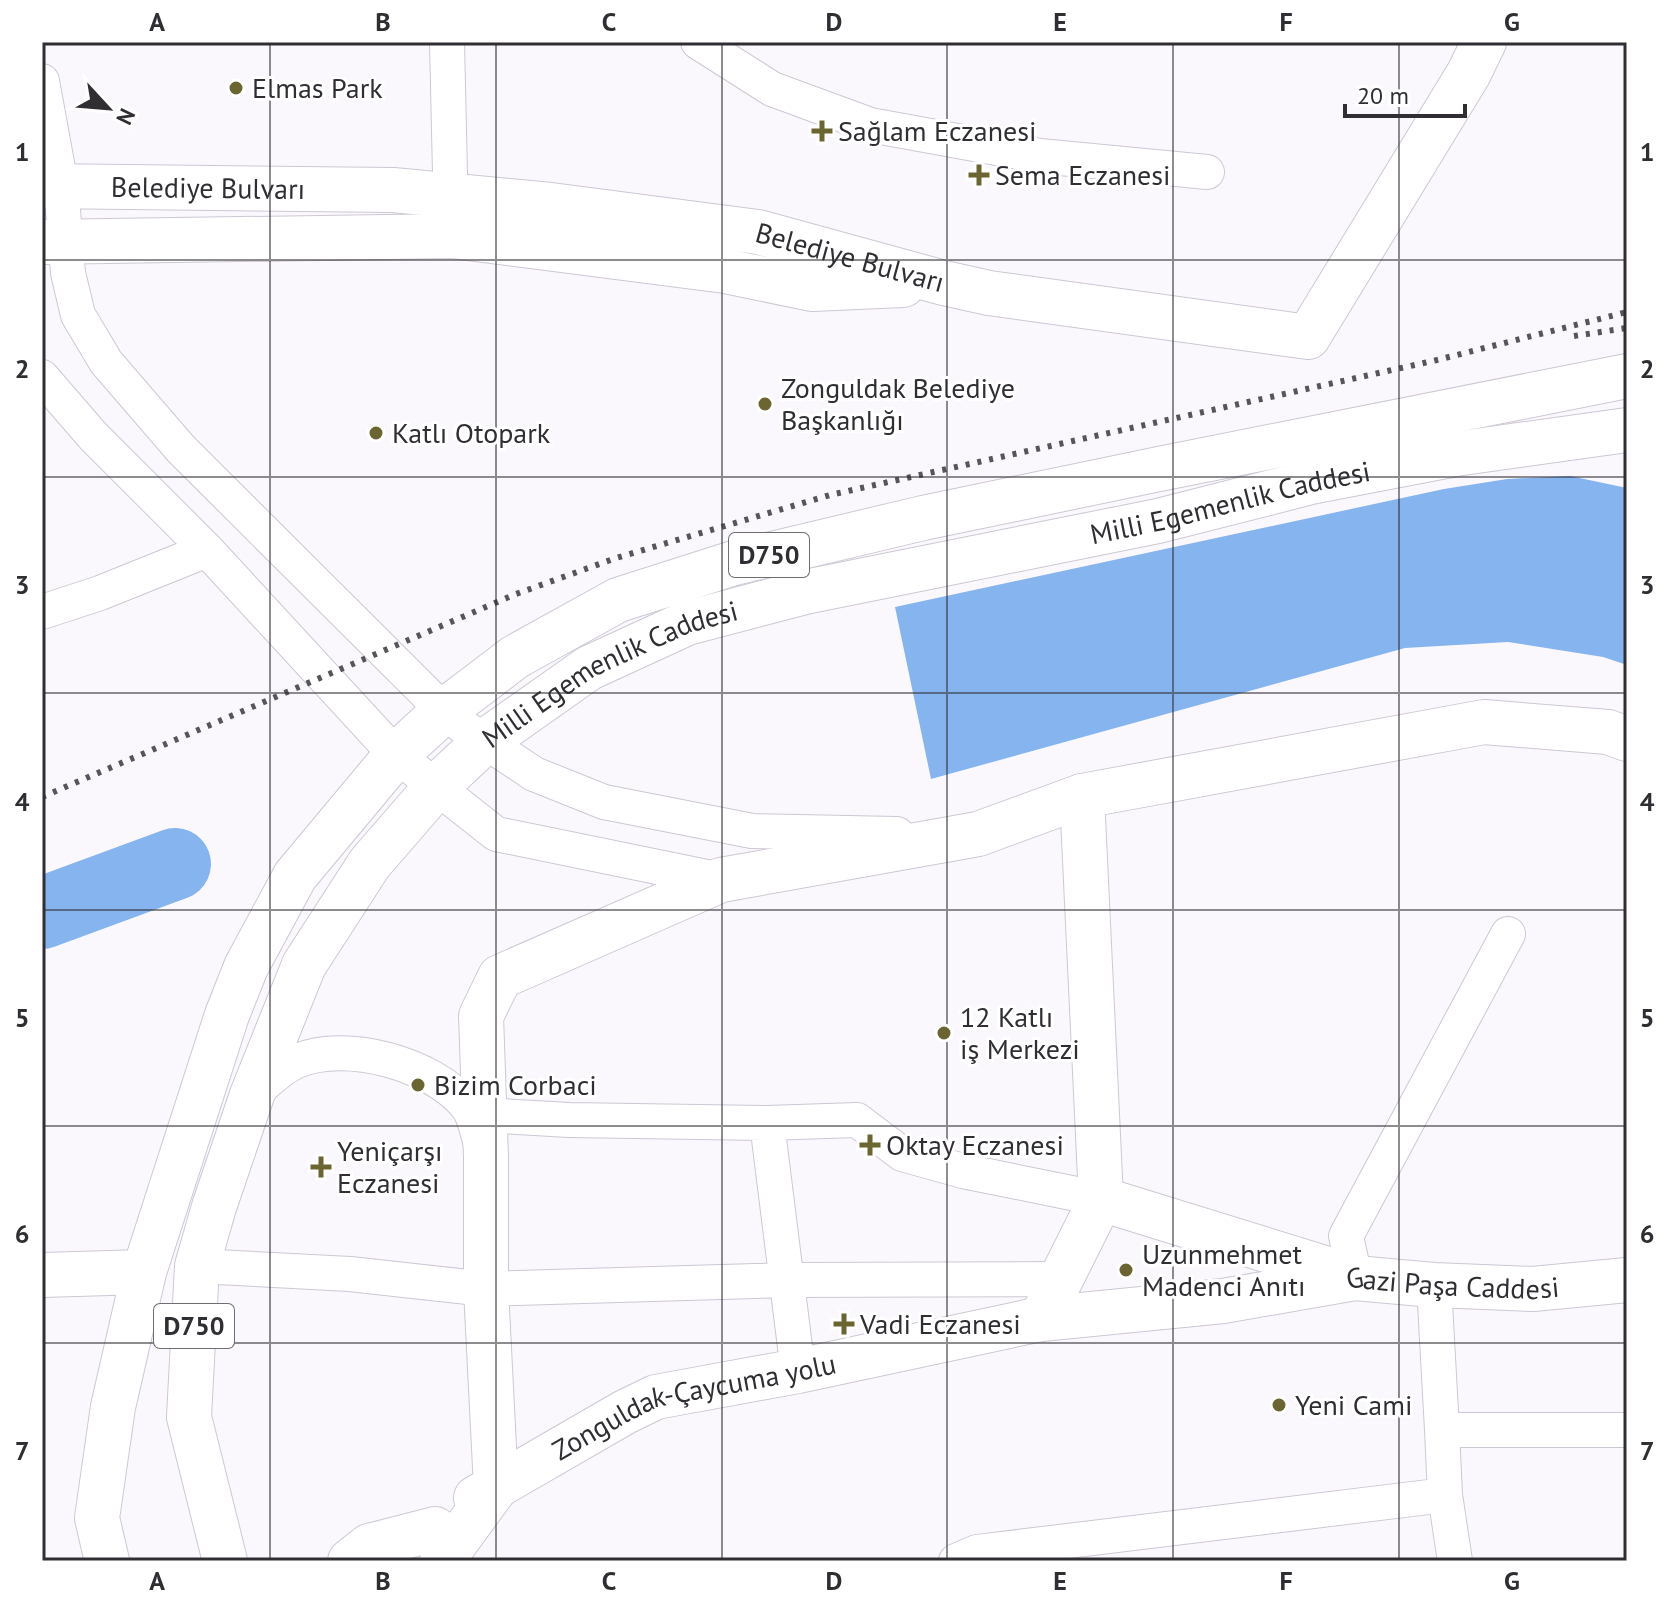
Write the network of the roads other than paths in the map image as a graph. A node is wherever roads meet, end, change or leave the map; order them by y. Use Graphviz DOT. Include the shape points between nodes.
graph roads {
  1 [pos="447,42"];
  2 [pos="698,42"];
  3 [pos="1484,42"];
  4 [pos="42,81"];
  5 [pos="1207,172"];
  6 [pos="51,185"];
  7 [pos="451,216"];
  8 [pos="55,242"];
  9 [pos="1627,376"];
  10 [pos="42,377"];
  11 [pos="1627,430"];
  12 [pos="207,550"];
  13 [pos="42,612"];
  14 [pos="444,711"];
  15 [pos="1627,739"];
  16 [pos="484,742"];
  17 [pos="396,755"];
  18 [pos="436,787"];
  19 [pos="1082,796"];
  20 [pos="978,834"];
  21 [pos="721,880"];
  22 [pos="1508,934"];
  23 [pos="252,1095"];
  24 [pos="767,1123"];
  25 [pos="485,1136"];
  26 [pos="1101,1199"];
  27 [pos="197,1266"];
  28 [pos="144,1272"];
  29 [pos="42,1275"];
  30 [pos="1355,1278"];
  31 [pos="1061,1279"];
  32 [pos="789,1280"];
  33 [pos="1627,1280"];
  34 [pos="1434,1285"];
  35 [pos="486,1289"];
  36 [pos="1041,1319"];
  37 [pos="798,1371"];
  38 [pos="1442,1430"];
  39 [pos="1627,1430"];
  40 [pos="496,1487"];
  41 [pos="1445,1495"];
  42 [pos="430,1550"];
  43 [pos="107,1561"];
  44 [pos="225,1561"];
  45 [pos="350,1561"];
  46 [pos="956,1561"];
  47 [pos="1455,1561"];
  1 -- 7 [label="street"];
  2 -- 5 [label="street" via="772,89 870,125 1040,156"];
  3 -- 7 [label="main road, Belediye Bulvarı" via="1308,337 944,283 812,289"];
  4 -- 6 [label="street"];
  6 -- 7 [label="main road, Belediye Bulvarı" via="393,190"];
  6 -- 8 [label="street"];
  7 -- 8 [label="main road, Belediye Bulvarı"];
  8 -- 14 [label="street" via="78,315 106,362 181,449"];
  9 -- 14 [label="main road, D750" via="923,518 734,563 618,600 515,657"];
  10 -- 12 [label="street"];
  11 -- 16 [label="main road, Milli Egemenlik Caddesi / D750" via="1462,453 1311,482 1158,521 805,592 687,623 589,668"];
  12 -- 13 [label="street"];
  12 -- 17 [label="street"];
  14 -- 16 [label="street"];
  14 -- 17 [label="main road, D750"];
  15 -- 19 [label="main road" via="1608,732 1484,722"];
  16 -- 18 [label="main road, Milli Egemenlik Caddesi / D750"];
  16 -- 20 [label="street" via="534,774 604,802 683,819 752,831"];
  17 -- 18 [label="street"];
  17 -- 28 [label="main road, D750" via="295,876 246,967"];
  18 -- 21 [label="street" via="496,834"];
  18 -- 23 [label="main road, Milli Egemenlik Caddesi / D750" via="370,863 304,965"];
  19 -- 20 [label="main road"];
  19 -- 26 [label="main road"];
  20 -- 21 [label="main road"];
  21 -- 25 [label="main road" via="500,977 481,1016"];
  22 -- 30 [label="street" via="1346,1236"];
  23 -- 25 [label="street" via="294,1061 328,1052 372,1056 441,1083 469,1108"];
  23 -- 27 [label="main road, Milli Egemenlik Caddesi / D750"];
  24 -- 25 [label="street" via="569,1120"];
  24 -- 26 [label="street" via="857,1120 902,1154"];
  24 -- 32 [label="street"];
  25 -- 35 [label="main road"];
  26 -- 30 [label="main road"];
  26 -- 31 [label="main road"];
  27 -- 35 [label="street" via="350,1274"];
  27 -- 44 [label="main road, Milli Egemenlik Caddesi / D750" via="189,1417"];
  28 -- 29 [label="main road"];
  28 -- 43 [label="main road, D750" via="113,1407 97,1518"];
  30 -- 34 [label="main road, Gazi Paşa Caddesi"];
  30 -- 36 [label="main road, Gazi Paşa Caddesi" via="1223,1301"];
  31 -- 32 [label="street"];
  31 -- 36 [label="main road"];
  32 -- 35 [label="street"];
  32 -- 37 [label="street"];
  33 -- 34 [label="main road, Gazi Paşa Caddesi" via="1533,1289"];
  34 -- 38 [label="street"];
  35 -- 40 [label="main road"];
  36 -- 37 [label="main road, Zonguldak-Çaycuma yolu"];
  37 -- 40 [label="main road, Zonguldak-Çaycuma yolu" via="656,1397"];
  38 -- 39 [label="street"];
  38 -- 41 [label="street"];
  40 -- 42 [label="main road"];
  41 -- 46 [label="street" via="977,1552"];
  41 -- 47 [label="street"];
  42 -- 45 [label="main road" via="369,1546"];
}
